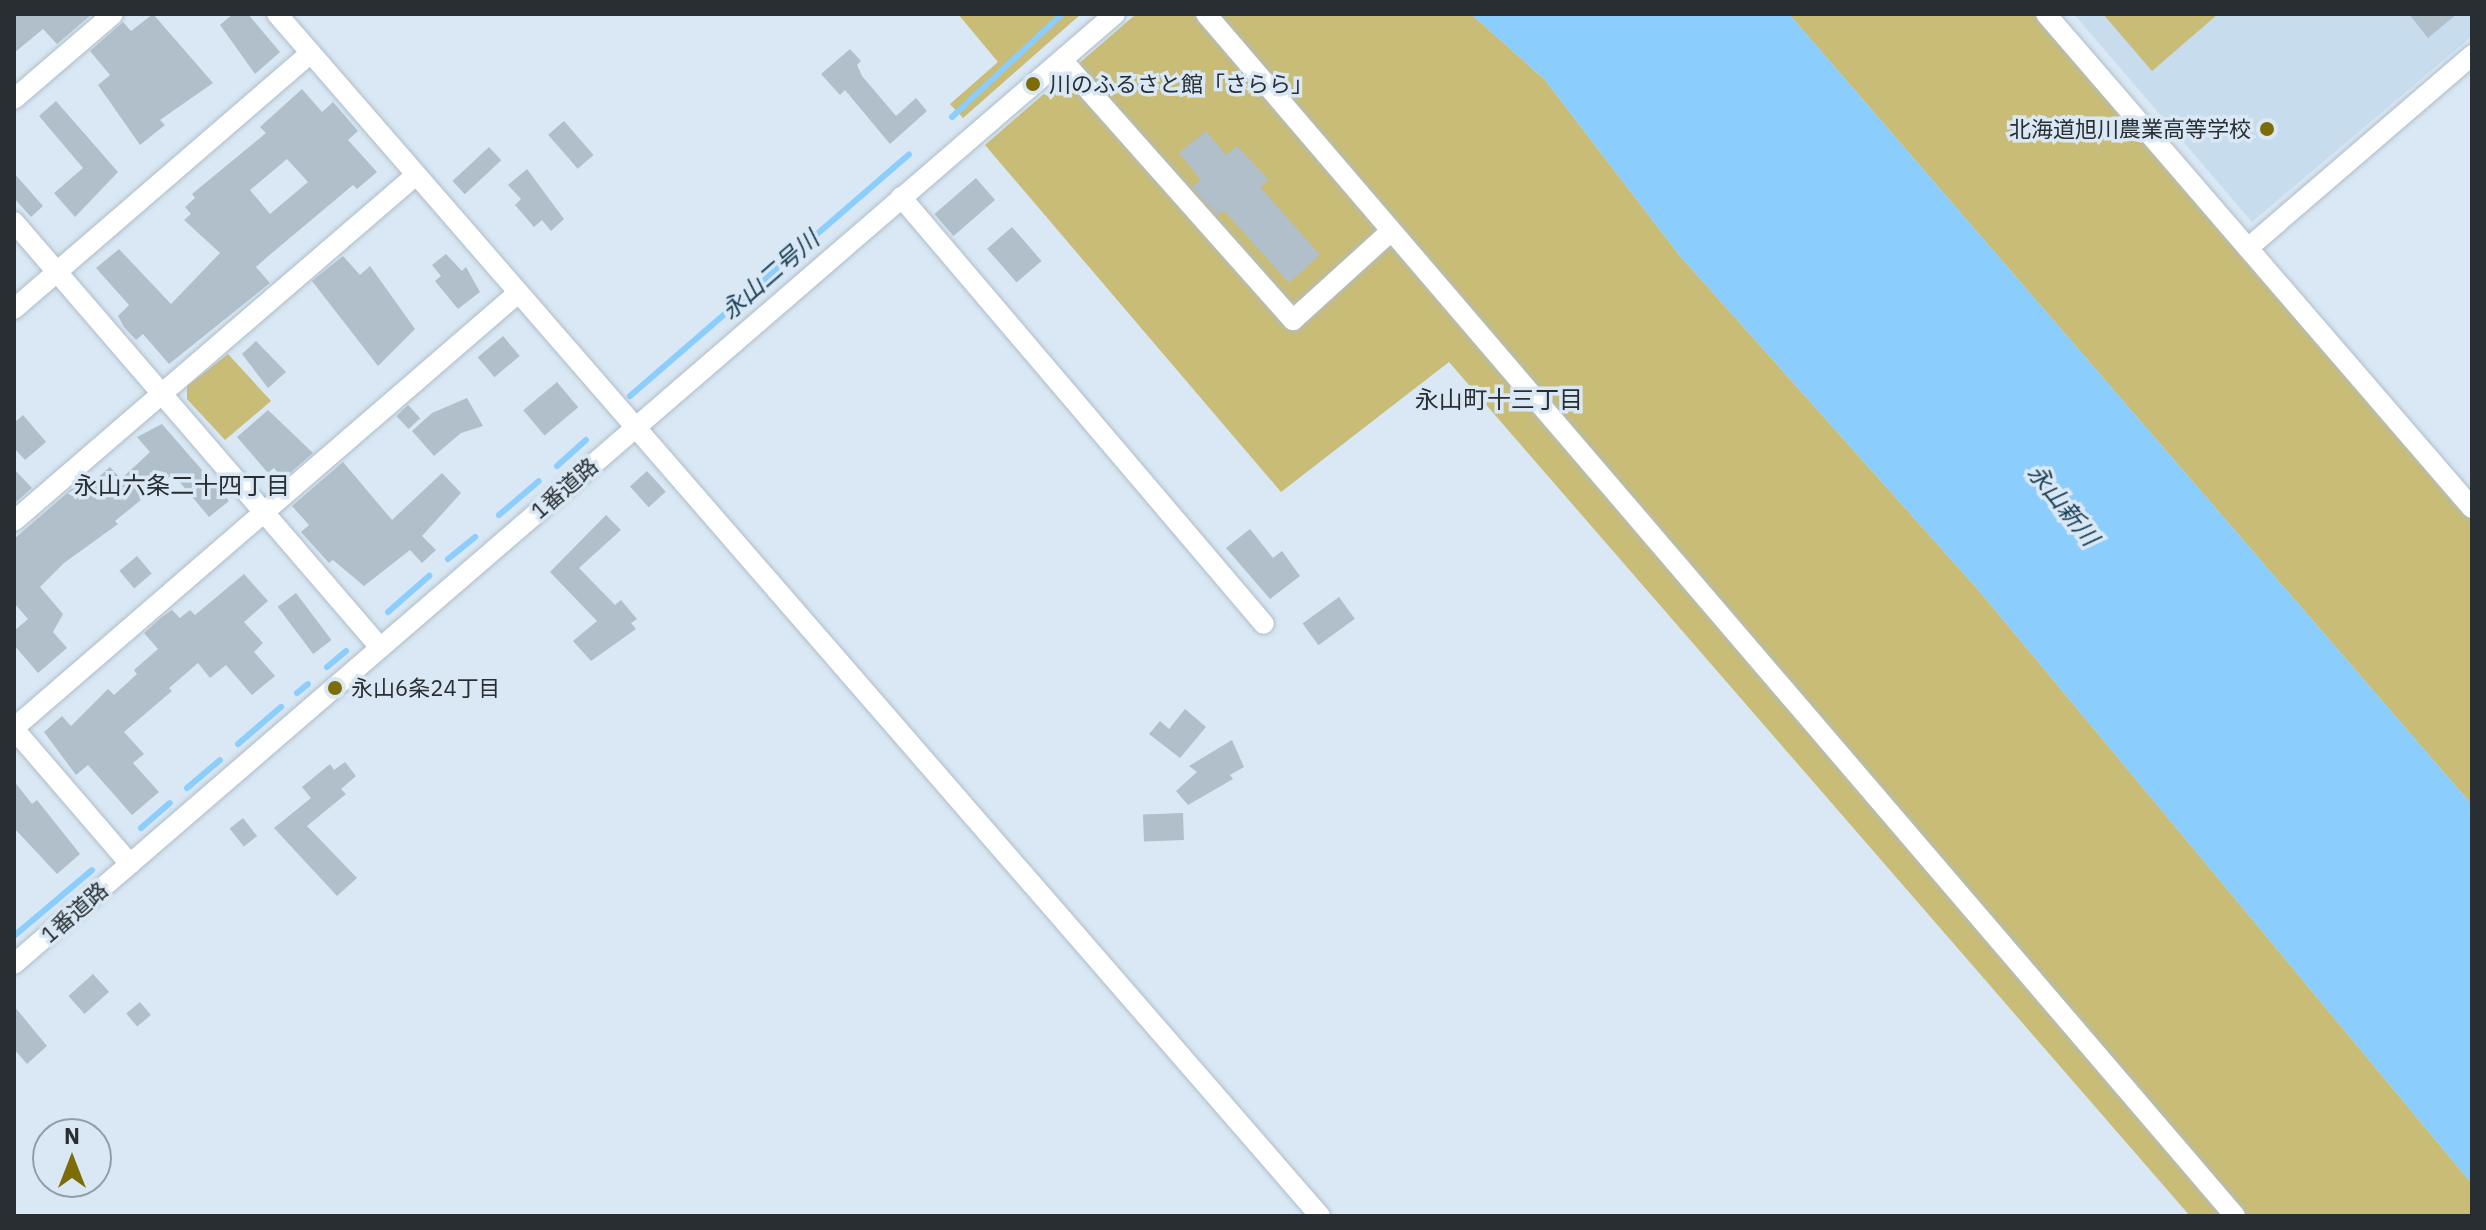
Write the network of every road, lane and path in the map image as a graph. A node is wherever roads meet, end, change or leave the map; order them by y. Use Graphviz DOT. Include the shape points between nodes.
graph roads {
  1 [pos="113,14"];
  2 [pos="277,14"];
  3 [pos="1115,14"];
  4 [pos="1206,14"];
  5 [pos="2046,14"];
  6 [pos="311,53"];
  7 [pos="2472,55"];
  8 [pos="1062,60"];
  9 [pos="14,99"];
  10 [pos="416,175"];
  11 [pos="901,197"];
  12 [pos="14,222"];
  13 [pos="1390,232"];
  14 [pos="2248,248"];
  15 [pos="57,272"];
  16 [pos="518,293"];
  17 [pos="14,309"];
  18 [pos="163,394"];
  19 [pos="634,426"];
  20 [pos="2472,508"];
  21 [pos="264,514"];
  22 [pos="14,521"];
  23 [pos="1264,624"];
  24 [pos="379,646"];
  25 [pos="14,728"];
  26 [pos="130,864"];
  27 [pos="14,964"];
  28 [pos="1320,1216"];
  29 [pos="2235,1216"];
  1 -- 9 [label="street"];
  2 -- 6 [label="street"];
  3 -- 8 [label="street, 1番道路"];
  4 -- 13 [label="street"];
  5 -- 14 [label="street"];
  6 -- 10 [label="street"];
  6 -- 15 [label="street"];
  7 -- 14 [label="street"];
  8 -- 11 [label="street, 1番道路"];
  8 -- 13 [label="street" via="1293,320"];
  10 -- 16 [label="street"];
  10 -- 18 [label="street"];
  11 -- 19 [label="street, 1番道路"];
  11 -- 23 [label="street"];
  12 -- 15 [label="street"];
  13 -- 29 [label="street"];
  14 -- 20 [label="street"];
  15 -- 17 [label="street"];
  15 -- 18 [label="street"];
  16 -- 19 [label="street"];
  16 -- 21 [label="street"];
  18 -- 21 [label="street"];
  18 -- 22 [label="street"];
  19 -- 24 [label="street, 1番道路"];
  19 -- 28 [label="street"];
  21 -- 24 [label="street"];
  21 -- 25 [label="street"];
  24 -- 26 [label="street, 1番道路"];
  25 -- 26 [label="street"];
  26 -- 27 [label="street, 1番道路"];
}
